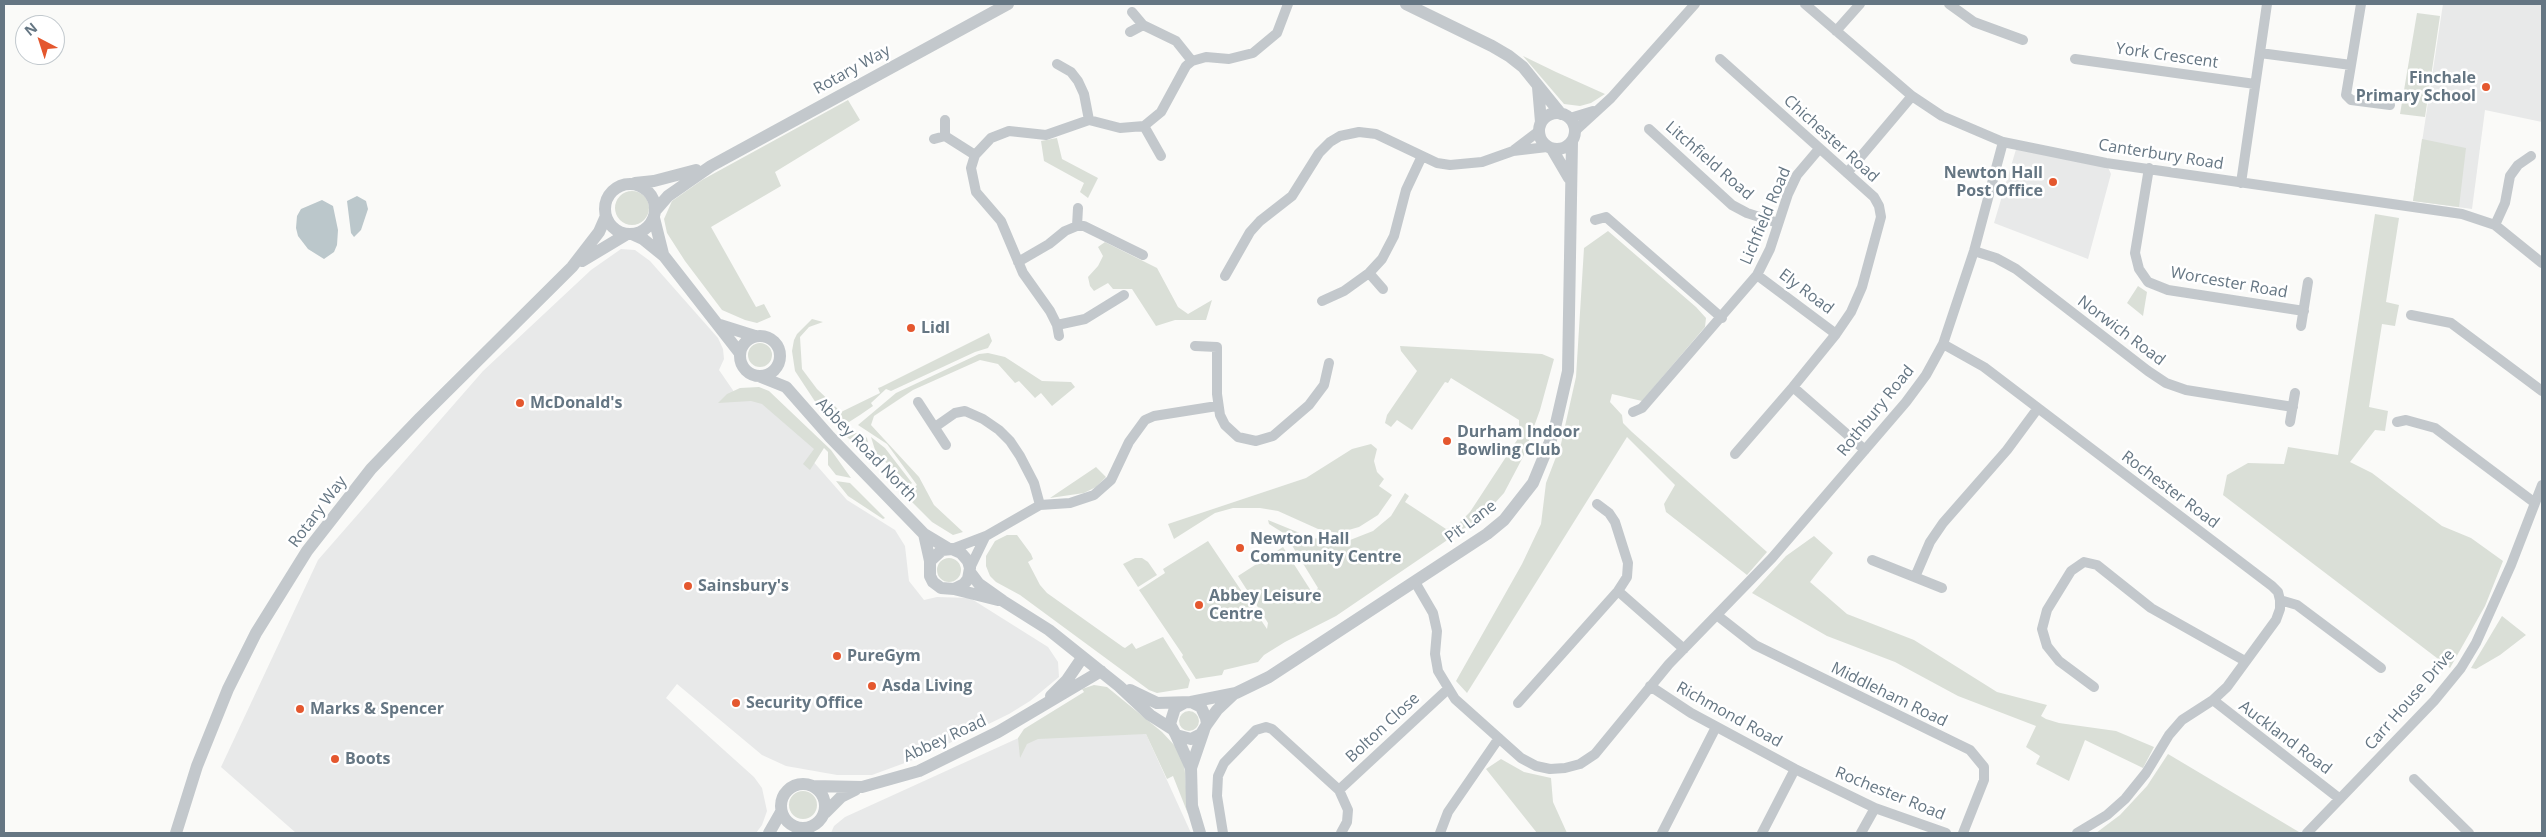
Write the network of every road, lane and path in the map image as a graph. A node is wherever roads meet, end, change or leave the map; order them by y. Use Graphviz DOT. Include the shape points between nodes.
graph roads {
  1 [pos="1008,4"];
  2 [pos="1288,4"];
  3 [pos="1406,4"];
  4 [pos="1695,4"];
  5 [pos="1805,4"];
  6 [pos="1860,4"];
  7 [pos="1949,4"];
  8 [pos="2267,4"];
  9 [pos="2361,4"];
  10 [pos="1132,12"];
  11 [pos="1143,25"];
  12 [pos="1836,31"];
  13 [pos="1130,32"];
  14 [pos="2023,40"];
  15 [pos="2260,53"];
  16 [pos="1720,59"];
  17 [pos="2075,59"];
  18 [pos="1192,61"];
  19 [pos="1056,64"];
  20 [pos="2351,65"];
  21 [pos="2255,84"];
  22 [pos="1538,87"];
  23 [pos="1912,96"];
  24 [pos="2390,105"];
  25 [pos="1595,111"];
  26 [pos="1565,116"];
  27 [pos="945,120"];
  28 [pos="1089,120"];
  29 [pos="1144,126"];
  30 [pos="1540,127"];
  31 [pos="1649,129"];
  32 [pos="945,136"];
  33 [pos="1574,137"];
  34 [pos="934,139"];
  35 [pos="2003,142"];
  36 [pos="1550,148"];
  37 [pos="1819,149"];
  38 [pos="1514,151"];
  39 [pos="975,155"];
  40 [pos="1161,156"];
  41 [pos="1422,156"];
  42 [pos="2531,156"];
  43 [pos="711,166"];
  44 [pos="2149,168"];
  45 [pos="1847,173"];
  46 [pos="1570,181"];
  47 [pos="2241,182"];
  48 [pos="633,184"];
  49 [pos="1078,208"];
  50 [pos="655,214"];
  51 [pos="606,216"];
  52 [pos="1596,220"];
  53 [pos="1778,223"];
  54 [pos="2495,225"];
  55 [pos="1077,226"];
  56 [pos="630,234"];
  57 [pos="1974,251"];
  58 [pos="664,256"];
  59 [pos="1143,256"];
  60 [pos="1018,262"];
  61 [pos="2542,263"];
  62 [pos="572,267"];
  63 [pos="1369,273"];
  64 [pos="1758,275"];
  65 [pos="1225,276"];
  66 [pos="2308,282"];
  67 [pos="1383,289"];
  68 [pos="1124,295"];
  69 [pos="1322,301"];
  70 [pos="2304,311"];
  71 [pos="2411,315"];
  72 [pos="1722,318"];
  73 [pos="720,325"];
  74 [pos="2302,326"];
  75 [pos="1836,334"];
  76 [pos="755,336"];
  77 [pos="1943,344"];
  78 [pos="1195,346"];
  79 [pos="739,352"];
  80 [pos="780,360"];
  81 [pos="1332,370"];
  82 [pos="761,377"];
  83 [pos="1793,387"];
  84 [pos="786,388"];
  85 [pos="2542,391"];
  86 [pos="2295,393"];
  87 [pos="918,402"];
  88 [pos="1218,406"];
  89 [pos="2293,407"];
  90 [pos="2038,408"];
  91 [pos="1633,412"];
  92 [pos="2290,422"];
  93 [pos="2397,422"];
  94 [pos="935,427"];
  95 [pos="946,445"];
  96 [pos="1865,450"];
  97 [pos="1735,454"];
  98 [pos="2542,485"];
  99 [pos="2535,503"];
  100 [pos="1597,504"];
  101 [pos="1040,505"];
  102 [pos="924,534"];
  103 [pos="986,536"];
  104 [pos="951,549"];
  105 [pos="1872,560"];
  106 [pos="930,561"];
  107 [pos="970,570"];
  108 [pos="1915,577"];
  109 [pos="1415,582"];
  110 [pos="1942,588"];
  111 [pos="954,589"];
  112 [pos="1618,591"];
  113 [pos="2280,600"];
  114 [pos="1003,601"];
  115 [pos="1718,616"];
  116 [pos="1684,649"];
  117 [pos="1082,658"];
  118 [pos="2245,661"];
  119 [pos="2380,668"];
  120 [pos="1101,671"];
  121 [pos="1119,686"];
  122 [pos="1650,686"];
  123 [pos="2094,688"];
  124 [pos="1448,689"];
  125 [pos="1236,693"];
  126 [pos="2214,700"];
  127 [pos="1187,703"];
  128 [pos="1518,703"];
  129 [pos="1036,709"];
  130 [pos="1205,727"];
  131 [pos="1716,727"];
  132 [pos="1174,732"];
  133 [pos="1499,738"];
  134 [pos="1191,768"];
  135 [pos="1795,769"];
  136 [pos="2414,779"];
  137 [pos="812,786"];
  138 [pos="862,787"];
  139 [pos="1339,790"];
  140 [pos="2340,799"];
  141 [pos="1875,808"];
  142 [pos="781,812"];
  143 [pos="825,813"];
  144 [pos="790,830"];
  145 [pos="176,833"];
  146 [pos="769,833"];
  147 [pos="1200,833"];
  148 [pos="1223,833"];
  149 [pos="1341,833"];
  150 [pos="1440,833"];
  151 [pos="1662,833"];
  152 [pos="1762,833"];
  153 [pos="1861,833"];
  154 [pos="1946,833"];
  155 [pos="1963,833"];
  156 [pos="2077,833"];
  157 [pos="2307,833"];
  158 [pos="2469,833"];
  1 -- 43 [label="street, Rotary Way"];
  2 -- 18 [label="street" via="1277,33 1254,53 1229,59 1206,57"];
  3 -- 22 [label="street" via="1492,46 1522,67"];
  4 -- 25 [label="street" via="1611,98"];
  5 -- 12 [label="street, Canterbury Road"];
  6 -- 12 [label="street"];
  7 -- 14 [label="street" via="1974,22"];
  8 -- 15 [label="street"];
  9 -- 20 [label="street"];
  10 -- 11 [label="street"];
  11 -- 13 [label="street"];
  11 -- 18 [label="street" via="1176,41"];
  12 -- 23 [label="street, Canterbury Road"];
  15 -- 20 [label="street"];
  15 -- 21 [label="street"];
  16 -- 37 [label="street, Chichester Road"];
  17 -- 21 [label="street, York Crescent"];
  18 -- 29 [label="street" via="1186,66 1161,112"];
  19 -- 28 [label="street" via="1074,69 1084,94"];
  20 -- 24 [label="street" via="2346,95 2351,100"];
  21 -- 47 [label="street"];
  22 -- 26 [label="street"];
  22 -- 30 [label="street"];
  23 -- 35 [label="street, Canterbury Road" via="1942,116"];
  23 -- 45 [label="street"];
  25 -- 26 [label="street"];
  25 -- 33 [label="street"];
  26 -- 30 [label="street" via="1550,115"];
  26 -- 33 [label="street"];
  27 -- 32 [label="street"];
  28 -- 29 [label="street" via="1120,128"];
  28 -- 39 [label="street" via="1046,135 1016,131 1000,134 982,145"];
  29 -- 40 [label="street"];
  30 -- 36 [label="street" via="1543,143"];
  30 -- 38 [label="street"];
  31 -- 53 [label="street, Litchfield Road" via="1732,205"];
  32 -- 34 [label="street"];
  32 -- 39 [label="street"];
  33 -- 36 [label="street" via="1566,147"];
  33 -- 46 [label="street, Pit Lane"];
  35 -- 44 [label="street, Canterbury Road" via="2106,163"];
  35 -- 57 [label="street, Rothbury Road"];
  36 -- 38 [label="street"];
  36 -- 46 [label="street"];
  37 -- 45 [label="street, Chichester Road"];
  37 -- 53 [label="street, Lichfield Road" via="1797,175"];
  38 -- 41 [label="street" via="1464,165 1438,163"];
  39 -- 60 [label="street" via="971,168 976,192 1001,222"];
  41 -- 63 [label="street" via="1406,190 1390,244"];
  41 -- 65 [label="street" via="1376,134 1359,132 1335,138 1319,152 1292,196 1250,232"];
  42 -- 54 [label="street" via="2510,176 2505,204"];
  43 -- 48 [label="street, Rotary Way"];
  43 -- 50 [label="street, Rotary Way" via="668,196"];
  44 -- 47 [label="street, Canterbury Road"];
  44 -- 70 [label="street, Worcester Road" via="2135,253 2138,269 2148,282 2168,290"];
  45 -- 75 [label="street, Chichester Road" via="1874,197 1881,217 1862,287"];
  46 -- 109 [label="street, Pit Lane" via="1568,371 1547,454 1533,483 1504,520"];
  47 -- 54 [label="street, Canterbury Road" via="2450,211"];
  48 -- 50 [label="street" via="652,196"];
  48 -- 51 [label="street" via="623,184 614,189 605,206"];
  49 -- 55 [label="street"];
  50 -- 56 [label="street" via="645,229"];
  50 -- 58 [label="street"];
  51 -- 56 [label="street" via="618,231"];
  51 -- 62 [label="street, Rotary Way" via="600,232"];
  52 -- 72 [label="street" via="1606,217"];
  53 -- 64 [label="street, Lichfield Road"];
  54 -- 61 [label="street, Canterbury Road"];
  55 -- 59 [label="street" via="1084,226"];
  55 -- 60 [label="street" via="1064,231"];
  56 -- 58 [label="street" via="643,239"];
  56 -- 62 [label="street, Rotary Way"];
  57 -- 77 [label="street, Rothbury Road"];
  57 -- 89 [label="street, Norwich Road" via="1996,258 2016,270 2166,383 2186,390"];
  58 -- 73 [label="street" via="710,318"];
  60 -- 68 [label="street" via="1058,331"];
  62 -- 145 [label="street, Rotary Way" via="362,480 307,551 256,633 228,689 197,766"];
  63 -- 67 [label="street"];
  63 -- 69 [label="street" via="1344,291"];
  64 -- 72 [label="street, Lichfield Road"];
  64 -- 75 [label="street, Ely Road"];
  66 -- 70 [label="street, Worcester Road"];
  70 -- 74 [label="street, Worcester Road"];
  71 -- 85 [label="street" via="2452,323"];
  72 -- 91 [label="street, Lichfield Road" via="1642,408"];
  73 -- 76 [label="street"];
  73 -- 79 [label="street"];
  75 -- 83 [label="street, Chichester Road"];
  76 -- 79 [label="street" via="743,343"];
  76 -- 80 [label="street" via="775,342"];
  77 -- 90 [label="street, Rochester Road" via="1984,367"];
  77 -- 96 [label="street, Rothbury Road" via="1926,375"];
  78 -- 88 [label="street" via="1217,347"];
  79 -- 82 [label="street" via="742,367 747,373"];
  80 -- 82 [label="street" via="774,370"];
  80 -- 84 [label="street, Abbey Road North"];
  81 -- 88 [label="street" via="1309,405 1265,440 1238,437 1225,425"];
  82 -- 84 [label="street, Abbey Road North"];
  83 -- 96 [label="street"];
  83 -- 97 [label="street, Chichester Road"];
  84 -- 102 [label="street, Abbey Road North"];
  86 -- 89 [label="street"];
  87 -- 94 [label="street"];
  88 -- 101 [label="street" via="1145,420 1104,488 1082,500"];
  89 -- 92 [label="street"];
  90 -- 108 [label="street" via="2007,450 1943,523 1930,542"];
  90 -- 113 [label="street, Rochester Road" via="2272,586"];
  93 -- 99 [label="street" via="2406,420 2435,428"];
  94 -- 95 [label="street"];
  94 -- 101 [label="street" via="955,413 965,411 999,430 1020,456 1034,483"];
  96 -- 115 [label="street, Rothbury Road"];
  98 -- 99 [label="street, Carr House Drive"];
  99 -- 140 [label="street, Carr House Drive" via="2480,635 2461,668 2434,701"];
  100 -- 112 [label="street" via="1615,522 1628,563 1627,577"];
  101 -- 103 [label="street"];
  102 -- 104 [label="street, Abbey Road North"];
  102 -- 106 [label="street"];
  103 -- 104 [label="street"];
  103 -- 107 [label="street"];
  104 -- 106 [label="street" via="936,554"];
  104 -- 107 [label="street" via="962,553"];
  105 -- 108 [label="street"];
  106 -- 111 [label="street" via="933,582 941,588"];
  107 -- 111 [label="street" via="964,584"];
  107 -- 114 [label="street" via="979,584"];
  108 -- 110 [label="street"];
  109 -- 124 [label="street, Rothbury Road" via="1433,613 1436,662"];
  109 -- 125 [label="street, Pit Lane" via="1269,677"];
  111 -- 114 [label="street"];
  112 -- 116 [label="street"];
  112 -- 128 [label="street"];
  113 -- 118 [label="street" via="2276,620"];
  113 -- 119 [label="street" via="2297,605"];
  114 -- 117 [label="street" via="1049,630"];
  115 -- 116 [label="street, Rothbury Road"];
  115 -- 155 [label="street, Middleham Road" via="1755,645 1970,750 1984,767 1984,780"];
  116 -- 122 [label="street, Rothbury Road"];
  117 -- 120 [label="street"];
  117 -- 129 [label="street, Abbey Road" via="1062,685"];
  118 -- 123 [label="street" via="2151,608 2097,565 2084,562 2071,571 2047,610 2042,629 2047,646 2059,661"];
  118 -- 126 [label="street"];
  120 -- 121 [label="street"];
  120 -- 129 [label="street, Abbey Road"];
  121 -- 127 [label="street" via="1157,703"];
  121 -- 132 [label="street"];
  122 -- 131 [label="street, Richmond Road"];
  122 -- 133 [label="street, Rothbury Road" via="1595,754 1580,764 1550,769 1536,766 1521,758"];
  124 -- 133 [label="street, Rothbury Road"];
  124 -- 139 [label="street, Bolton Close"];
  125 -- 127 [label="street"];
  125 -- 130 [label="street" via="1217,710"];
  126 -- 140 [label="street, Auckland Road"];
  126 -- 156 [label="street" via="2182,720 2124,799 2107,815"];
  127 -- 130 [label="street" via="1196,704 1204,712"];
  127 -- 132 [label="street" via="1172,713"];
  129 -- 138 [label="street, Abbey Road" via="998,732 919,771"];
  130 -- 132 [label="street" via="1191,739"];
  130 -- 134 [label="street"];
  131 -- 135 [label="street, Richmond Road"];
  131 -- 151 [label="street"];
  132 -- 134 [label="street"];
  133 -- 150 [label="street" via="1448,812"];
  134 -- 147 [label="street" via="1192,806"];
  135 -- 141 [label="street, Rochester Road"];
  135 -- 152 [label="street"];
  136 -- 158 [label="street"];
  137 -- 138 [label="street, Abbey Road"];
  137 -- 142 [label="street" via="796,785 788,790 783,796"];
  137 -- 143 [label="street" via="824,797"];
  138 -- 143 [label="street, Abbey Road" via="841,797"];
  139 -- 148 [label="street" via="1272,728 1256,730 1224,764 1218,776 1217,796"];
  139 -- 149 [label="street" via="1348,810 1347,822"];
  140 -- 157 [label="street, Carr House Drive"];
  141 -- 153 [label="street"];
  141 -- 154 [label="street, Rochester Road"];
  142 -- 144 [label="street"];
  142 -- 146 [label="street"];
  143 -- 144 [label="street" via="812,827"];
}
